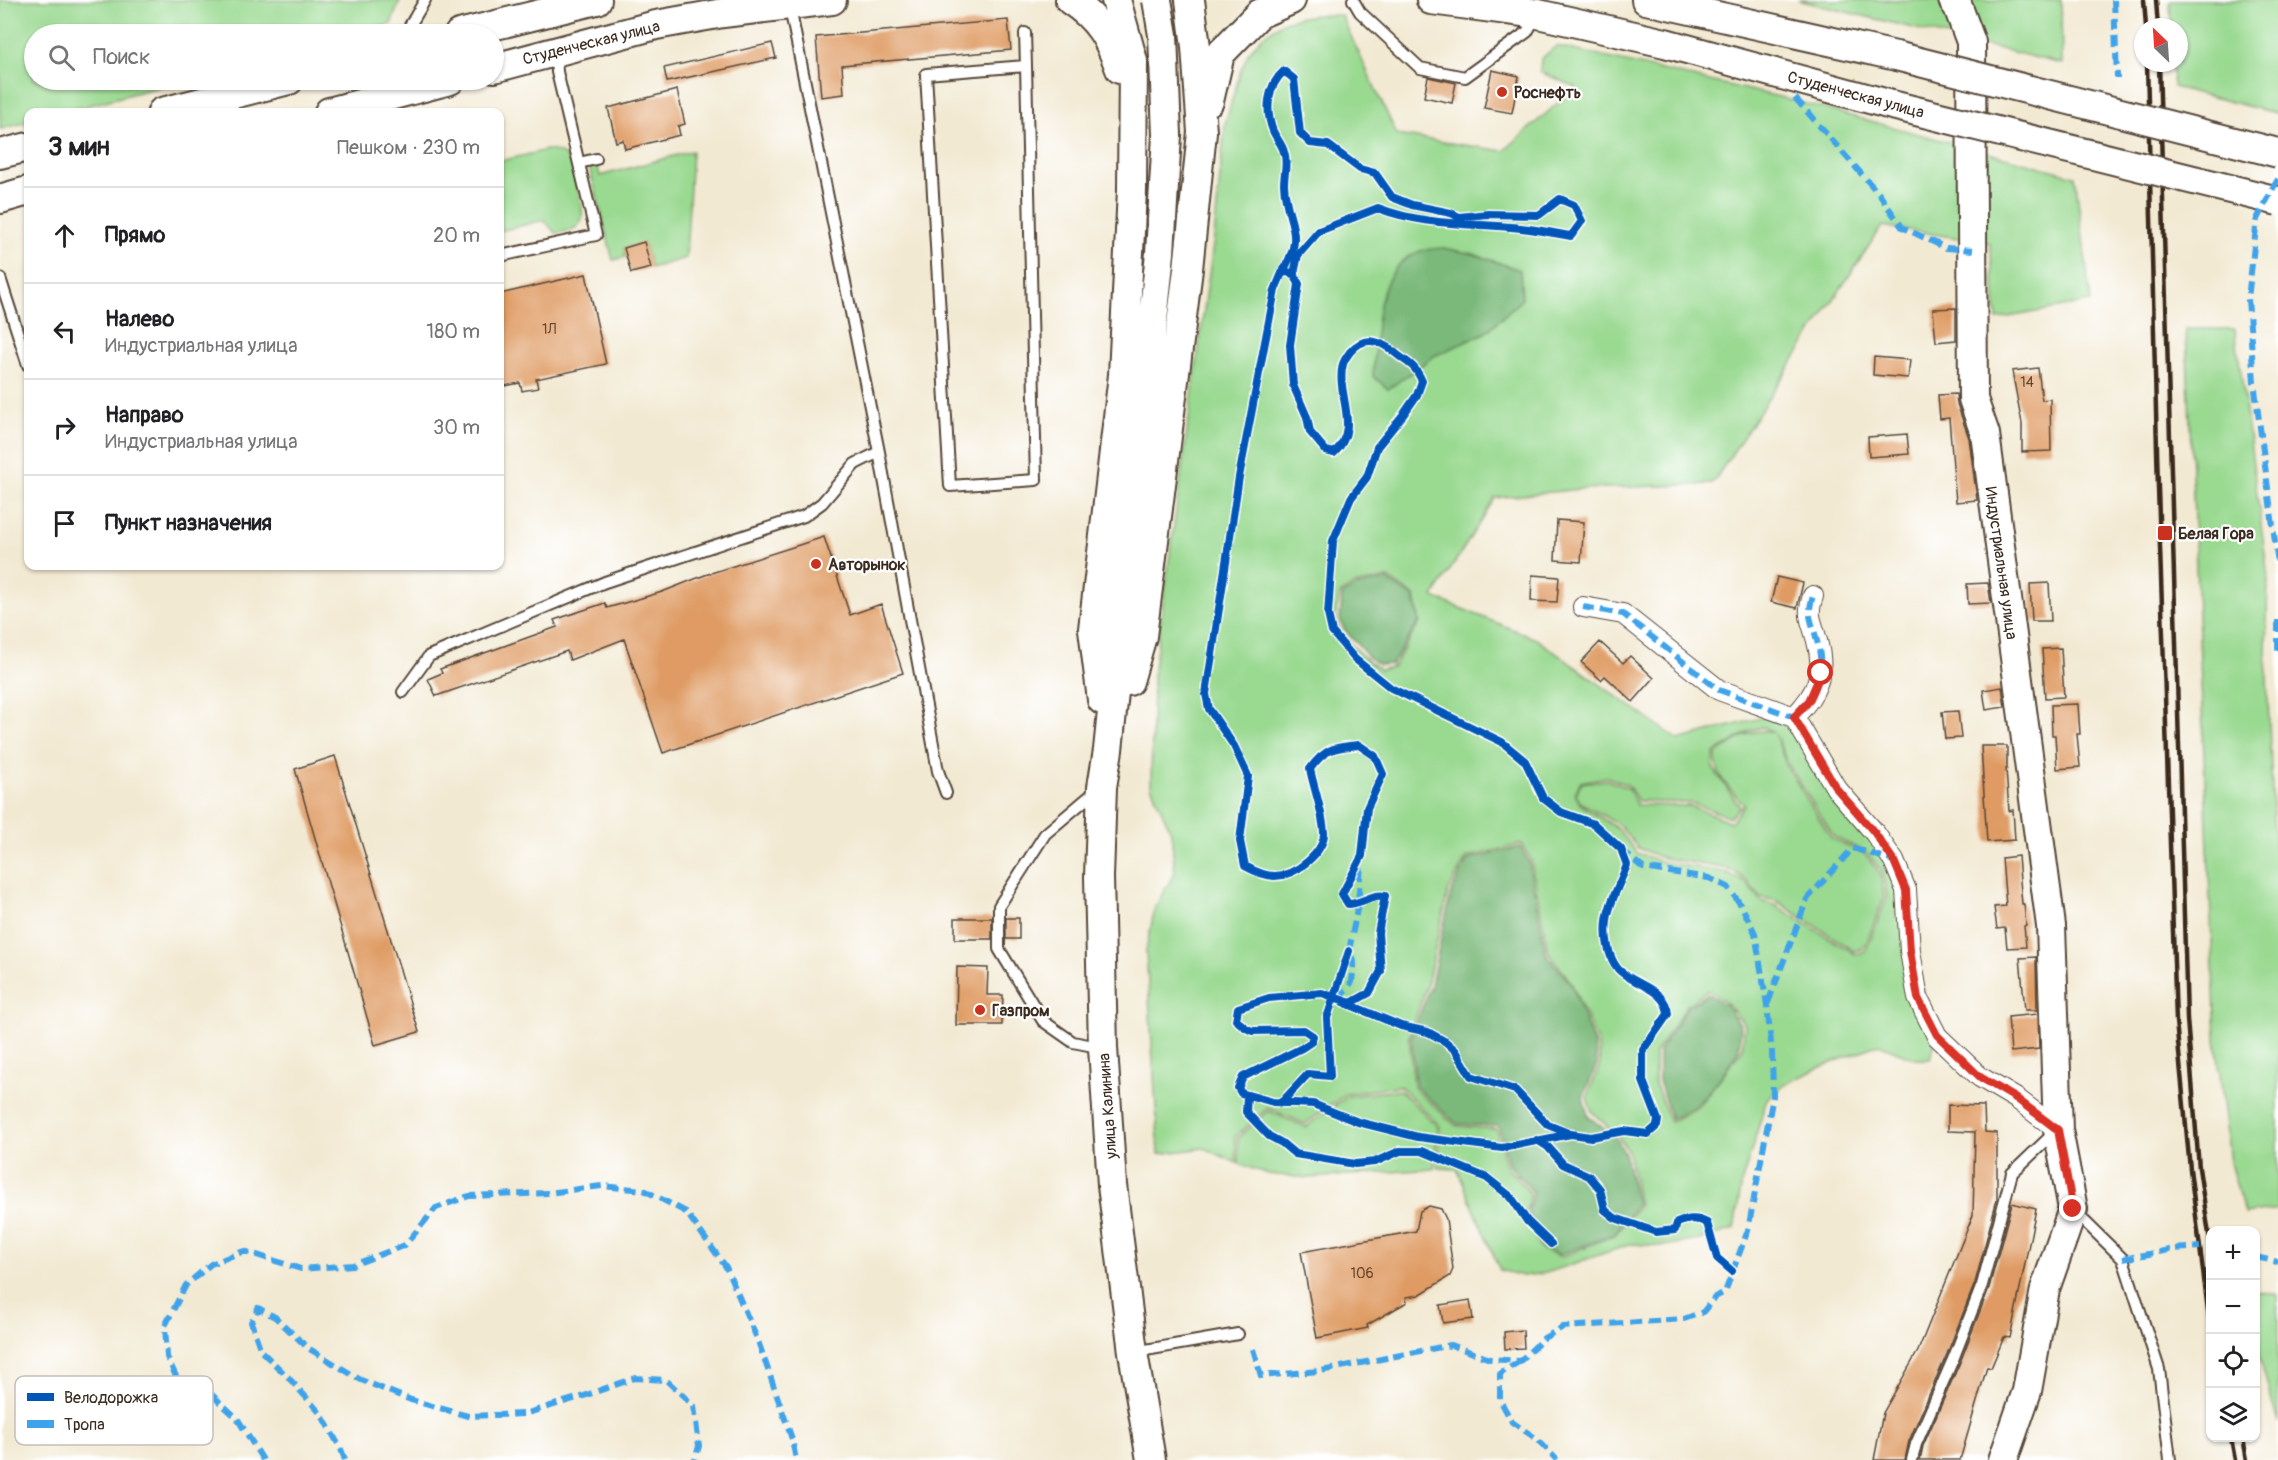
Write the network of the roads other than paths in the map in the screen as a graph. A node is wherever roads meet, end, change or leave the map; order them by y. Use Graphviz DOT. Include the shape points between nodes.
graph roads {
  1 [pos="425,0"];
  2 [pos="597,0"];
  3 [pos="832,0"];
  4 [pos="1070,0"];
  5 [pos="1116,0"];
  6 [pos="1125,0"];
  7 [pos="1157,0"];
  8 [pos="1162,0"];
  9 [pos="1190,0"];
  10 [pos="1291,0"];
  11 [pos="1353,0"];
  12 [pos="1431,0"];
  13 [pos="1646,0"];
  14 [pos="1953,0"];
  15 [pos="789,2"];
  16 [pos="1538,14"];
  17 [pos="411,24"];
  18 [pos="493,24"];
  19 [pos="1025,33"];
  20 [pos="555,51"];
  21 [pos="504,65"];
  22 [pos="1026,66"];
  23 [pos="249,90"];
  24 [pos="412,90"];
  25 [pos="178,108"];
  26 [pos="344,108"];
  27 [pos="1202,132"];
  28 [pos="24,148"];
  29 [pos="2278,153"];
  30 [pos="0,154"];
  31 [pos="596,159"];
  32 [pos="579,163"];
  33 [pos="1132,190"];
  34 [pos="24,192"];
  35 [pos="0,199"];
  36 [pos="2278,201"];
  37 [pos="504,255"];
  38 [pos="0,278"];
  39 [pos="24,353"];
  40 [pos="879,452"];
  41 [pos="1813,596"];
  42 [pos="1583,607"];
  43 [pos="403,692"];
  44 [pos="1794,717"];
  45 [pos="1108,750"];
  46 [pos="1102,787"];
  47 [pos="946,793"];
  48 [pos="1103,1048"];
  49 [pos="2058,1130"];
  50 [pos="2073,1209"];
  51 [pos="1238,1335"];
  52 [pos="1133,1352"];
  53 [pos="1151,1460"];
  54 [pos="1912,1460"];
  55 [pos="2003,1460"];
  56 [pos="2170,1460"];
  1 -- 17 [label="lane"];
  2 -- 18 [label="main road" via="544,9"];
  3 -- 15 [label="main road, Студенческая улица"];
  4 -- 33 [label="main road" via="1089,13 1110,40 1122,74"];
  5 -- 33 [label="main road" via="1133,61"];
  6 -- 8 [label="main road" via="1140,4"];
  7 -- 45 [label="main road, bridge" via="1163,35 1167,135 1160,253"];
  9 -- 27 [label="main road"];
  10 -- 27 [label="main road" via="1259,14 1220,54"];
  11 -- 16 [label="lane" via="1360,12 1420,68 1464,77 1527,32"];
  12 -- 16 [label="main road, Студенческая улица"];
  13 -- 29 [label="main road, bridge" via="1896,56"];
  14 -- 49 [label="main road, Индустриальная улица" via="1971,42 1973,399 1985,434 2050,926"];
  15 -- 20 [label="main road, Студенческая улица" via="656,25"];
  15 -- 40 [label="lane"];
  16 -- 36 [label="main road, Студенческая улица, bridge"];
  19 -- 22 [label="lane"];
  20 -- 21 [label="main road, Студенческая улица"];
  20 -- 32 [label="lane"];
  22 -- 22 [label="lane" via="926,74 950,486 1036,480"];
  23 -- 25 [label="main road"];
  24 -- 26 [label="main road"];
  27 -- 45 [label="main road" via="1142,636"];
  28 -- 30 [label="main road"];
  31 -- 32 [label="lane"];
  32 -- 37 [label="lane" via="596,235"];
  33 -- 45 [label="main road" via="1123,375 1093,629"];
  34 -- 35 [label="main road"];
  38 -- 39 [label="lane"];
  40 -- 43 [label="lane" via="855,464 822,503 804,516 605,582 429,656"];
  40 -- 47 [label="lane" via="938,771"];
  41 -- 44 [label="street" via="1808,612 1818,643 1821,673 1809,701"];
  42 -- 44 [label="street" via="1623,614 1719,690"];
  44 -- 49 [label="street" via="1836,788 1894,861 1906,890 1918,998 1937,1035 1980,1077"];
  45 -- 46 [label="main road, улица Калинина"];
  46 -- 48 [label="main road, улица Калинина" via="1099,876"];
  46 -- 48 [label="lane" via="1039,843 999,906 999,949 1043,1021 1073,1042"];
  48 -- 52 [label="main road, улица Калинина" via="1112,1185"];
  49 -- 50 [label="main road, Индустриальная улица"];
  49 -- 54 [label="lane" via="2012,1173 1982,1285"];
  50 -- 55 [label="main road" via="2045,1289 2027,1391"];
  50 -- 56 [label="lane" via="2123,1259 2158,1369"];
  51 -- 52 [label="lane"];
  52 -- 53 [label="main road, улица Калинина"];
}
